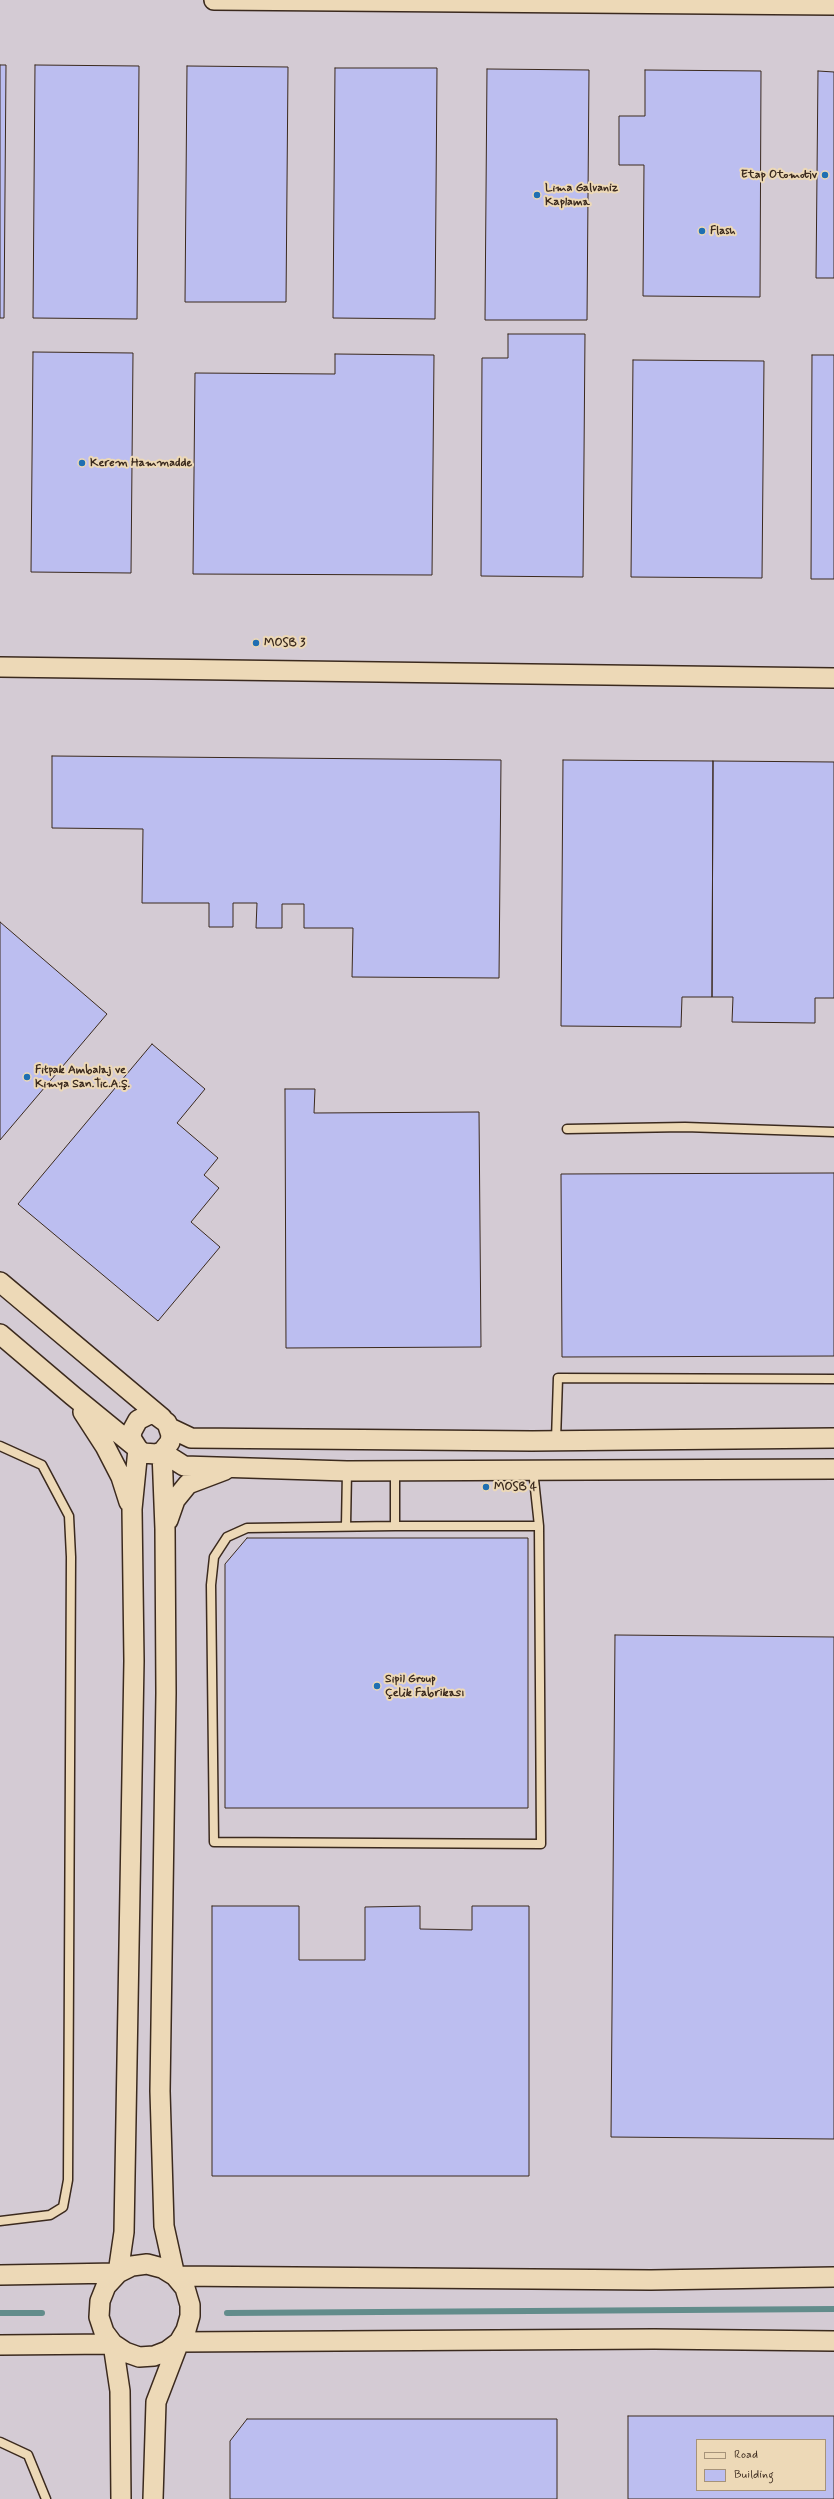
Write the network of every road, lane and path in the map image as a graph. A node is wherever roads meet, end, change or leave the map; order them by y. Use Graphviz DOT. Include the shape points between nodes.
graph roads {
  1 [pos="214,0"];
  2 [pos="834,6"];
  3 [pos="0,667"];
  4 [pos="834,678"];
  5 [pos="567,1129"];
  6 [pos="834,1132"];
  7 [pos="0,1282"];
  8 [pos="0,1334"];
  9 [pos="834,1379"];
  10 [pos="73,1396"];
  11 [pos="166,1423"];
  12 [pos="834,1438"];
  13 [pos="556,1440"];
  14 [pos="532,1441"];
  15 [pos="0,1446"];
  16 [pos="138,1449"];
  17 [pos="162,1452"];
  18 [pos="237,1466"];
  19 [pos="533,1469"];
  20 [pos="834,1469"];
  21 [pos="346,1471"];
  22 [pos="395,1471"];
  23 [pos="132,1509"];
  24 [pos="346,1526"];
  25 [pos="395,1526"];
  26 [pos="539,1526"];
  27 [pos="165,1529"];
  28 [pos="0,2220"];
  29 [pos="118,2273"];
  30 [pos="0,2275"];
  31 [pos="176,2276"];
  32 [pos="834,2277"];
  33 [pos="834,2341"];
  34 [pos="179,2342"];
  35 [pos="113,2344"];
  36 [pos="0,2345"];
  37 [pos="0,2442"];
  38 [pos="46,2499"];
  39 [pos="121,2499"];
  40 [pos="153,2499"];
  1 -- 2 [label="street"];
  3 -- 4 [label="street"];
  5 -- 6 [label="lane" via="685,1127"];
  7 -- 11 [label="street"];
  8 -- 10 [label="street"];
  9 -- 13 [label="lane" via="558,1378"];
  10 -- 16 [label="street"];
  10 -- 23 [label="street" via="105,1446 121,1477"];
  11 -- 14 [label="street" via="191,1438"];
  11 -- 16 [label="street" via="150,1414 138,1420 131,1438"];
  11 -- 17 [label="street" via="170,1442"];
  12 -- 13 [label="street"];
  13 -- 14 [label="street"];
  14 -- 19 [label="street"];
  15 -- 28 [label="lane" via="42,1465 69,1516 71,1557 68,2180 63,2207 50,2215"];
  16 -- 17 [label="street" via="149,1454"];
  16 -- 23 [label="street"];
  17 -- 18 [label="street" via="184,1466"];
  17 -- 27 [label="street"];
  18 -- 21 [label="street"];
  18 -- 27 [label="street" via="188,1484 175,1500"];
  19 -- 20 [label="street"];
  19 -- 22 [label="street"];
  19 -- 26 [label="lane"];
  21 -- 22 [label="street"];
  21 -- 24 [label="lane"];
  22 -- 25 [label="lane"];
  23 -- 29 [label="street" via="134,1661 124,2224"];
  24 -- 25 [label="lane"];
  24 -- 26 [label="lane" via="246,1528 227,1537 214,1557 210,1585 214,1842 541,1844"];
  25 -- 26 [label="lane"];
  27 -- 31 [label="street" via="166,1692 160,2091 164,2226"];
  29 -- 30 [label="street"];
  29 -- 31 [label="street" via="132,2266 147,2264 162,2268"];
  29 -- 35 [label="street" via="106,2286 100,2301 99,2317 104,2332"];
  31 -- 32 [label="street" via="651,2280"];
  31 -- 34 [label="street" via="185,2288 190,2305 186,2330"];
  33 -- 34 [label="street" via="646,2339"];
  34 -- 35 [label="street" via="168,2351 154,2356 139,2357"];
  34 -- 40 [label="street" via="156,2402"];
  35 -- 36 [label="street"];
  35 -- 39 [label="street" via="120,2391"];
  37 -- 38 [label="lane" via="28,2455"];
}
